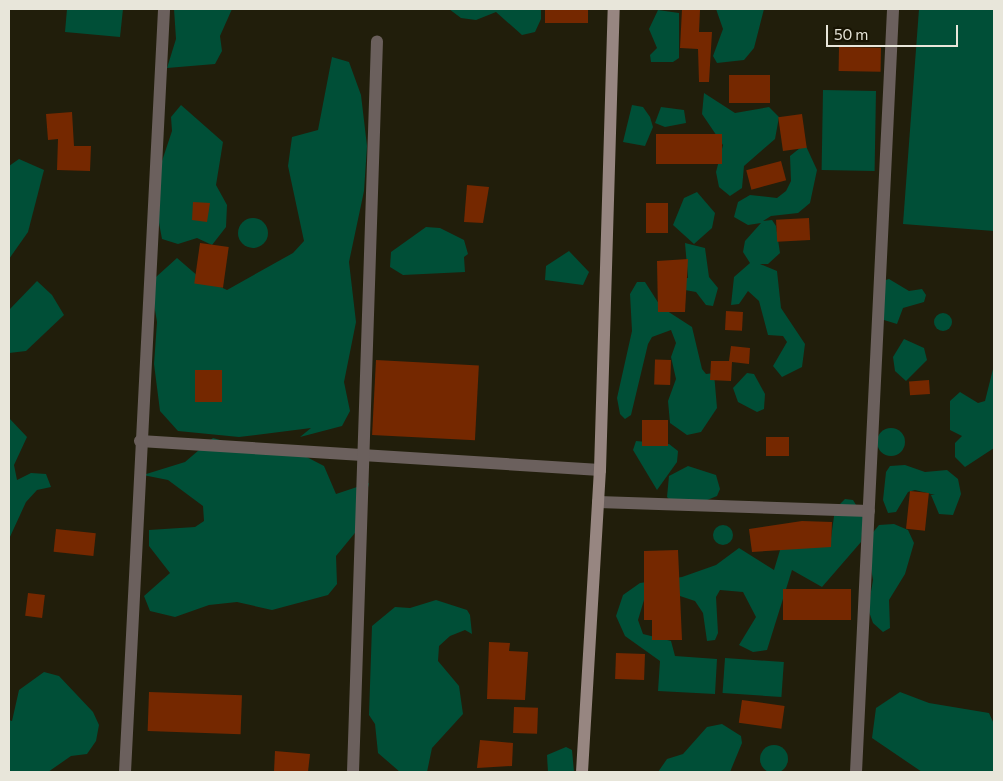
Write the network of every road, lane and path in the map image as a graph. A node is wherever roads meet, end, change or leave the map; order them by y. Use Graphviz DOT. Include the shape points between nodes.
graph roads {
  1 [pos="164,9"];
  2 [pos="614,9"];
  3 [pos="893,9"];
  4 [pos="377,41"];
  5 [pos="140,441"];
  6 [pos="364,452"];
  7 [pos="600,470"];
  8 [pos="598,502"];
  9 [pos="869,511"];
  10 [pos="125,772"];
  11 [pos="353,772"];
  12 [pos="582,772"];
  13 [pos="856,772"];
  1 -- 5 [label="street"];
  2 -- 7 [label="street"];
  3 -- 9 [label="street"];
  4 -- 6 [label="street"];
  5 -- 6 [label="street"];
  5 -- 10 [label="street"];
  6 -- 7 [label="street"];
  6 -- 11 [label="street"];
  7 -- 8 [label="street"];
  8 -- 9 [label="street"];
  8 -- 12 [label="street"];
  9 -- 13 [label="street"];
}
